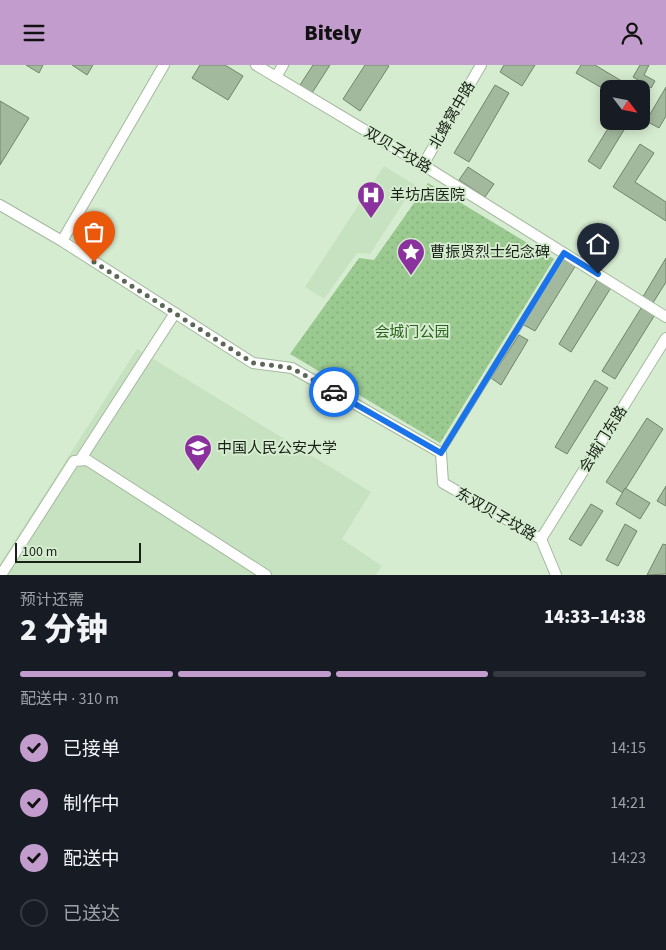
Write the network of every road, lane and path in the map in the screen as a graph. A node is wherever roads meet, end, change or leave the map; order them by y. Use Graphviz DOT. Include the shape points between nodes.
graph roads {
  1 [pos="164,65"];
  2 [pos="256,65"];
  3 [pos="283,65"];
  4 [pos="481,65"];
  5 [pos="276,77"];
  6 [pos="423,165"];
  7 [pos="0,205"];
  8 [pos="62,241"];
  9 [pos="564,253"];
  10 [pos="176,313"];
  11 [pos="666,317"];
  12 [pos="666,339"];
  13 [pos="441,453"];
  14 [pos="80,461"];
  15 [pos="541,539"];
  16 [pos="1,575"];
  17 [pos="266,575"];
  18 [pos="556,575"];
  1 -- 8 [label="street"];
  2 -- 5 [label="street, 双贝子坟路"];
  3 -- 5 [label="street"];
  4 -- 6 [label="street, 北蜂窝中路"];
  5 -- 6 [label="street, 双贝子坟路"];
  6 -- 9 [label="street, 双贝子坟路"];
  7 -- 8 [label="street"];
  8 -- 10 [label="street"];
  9 -- 11 [label="street, 双贝子坟路"];
  9 -- 13 [label="lane"];
  10 -- 13 [label="street" via="253,363 292,368"];
  10 -- 14 [label="street"];
  12 -- 15 [label="street, 会城门东路"];
  13 -- 15 [label="street, 东双贝子坟路" via="443,483"];
  14 -- 16 [label="street" via="74,461"];
  14 -- 17 [label="street" via="86,460"];
  15 -- 18 [label="street, 东双贝子坟路"];
}
